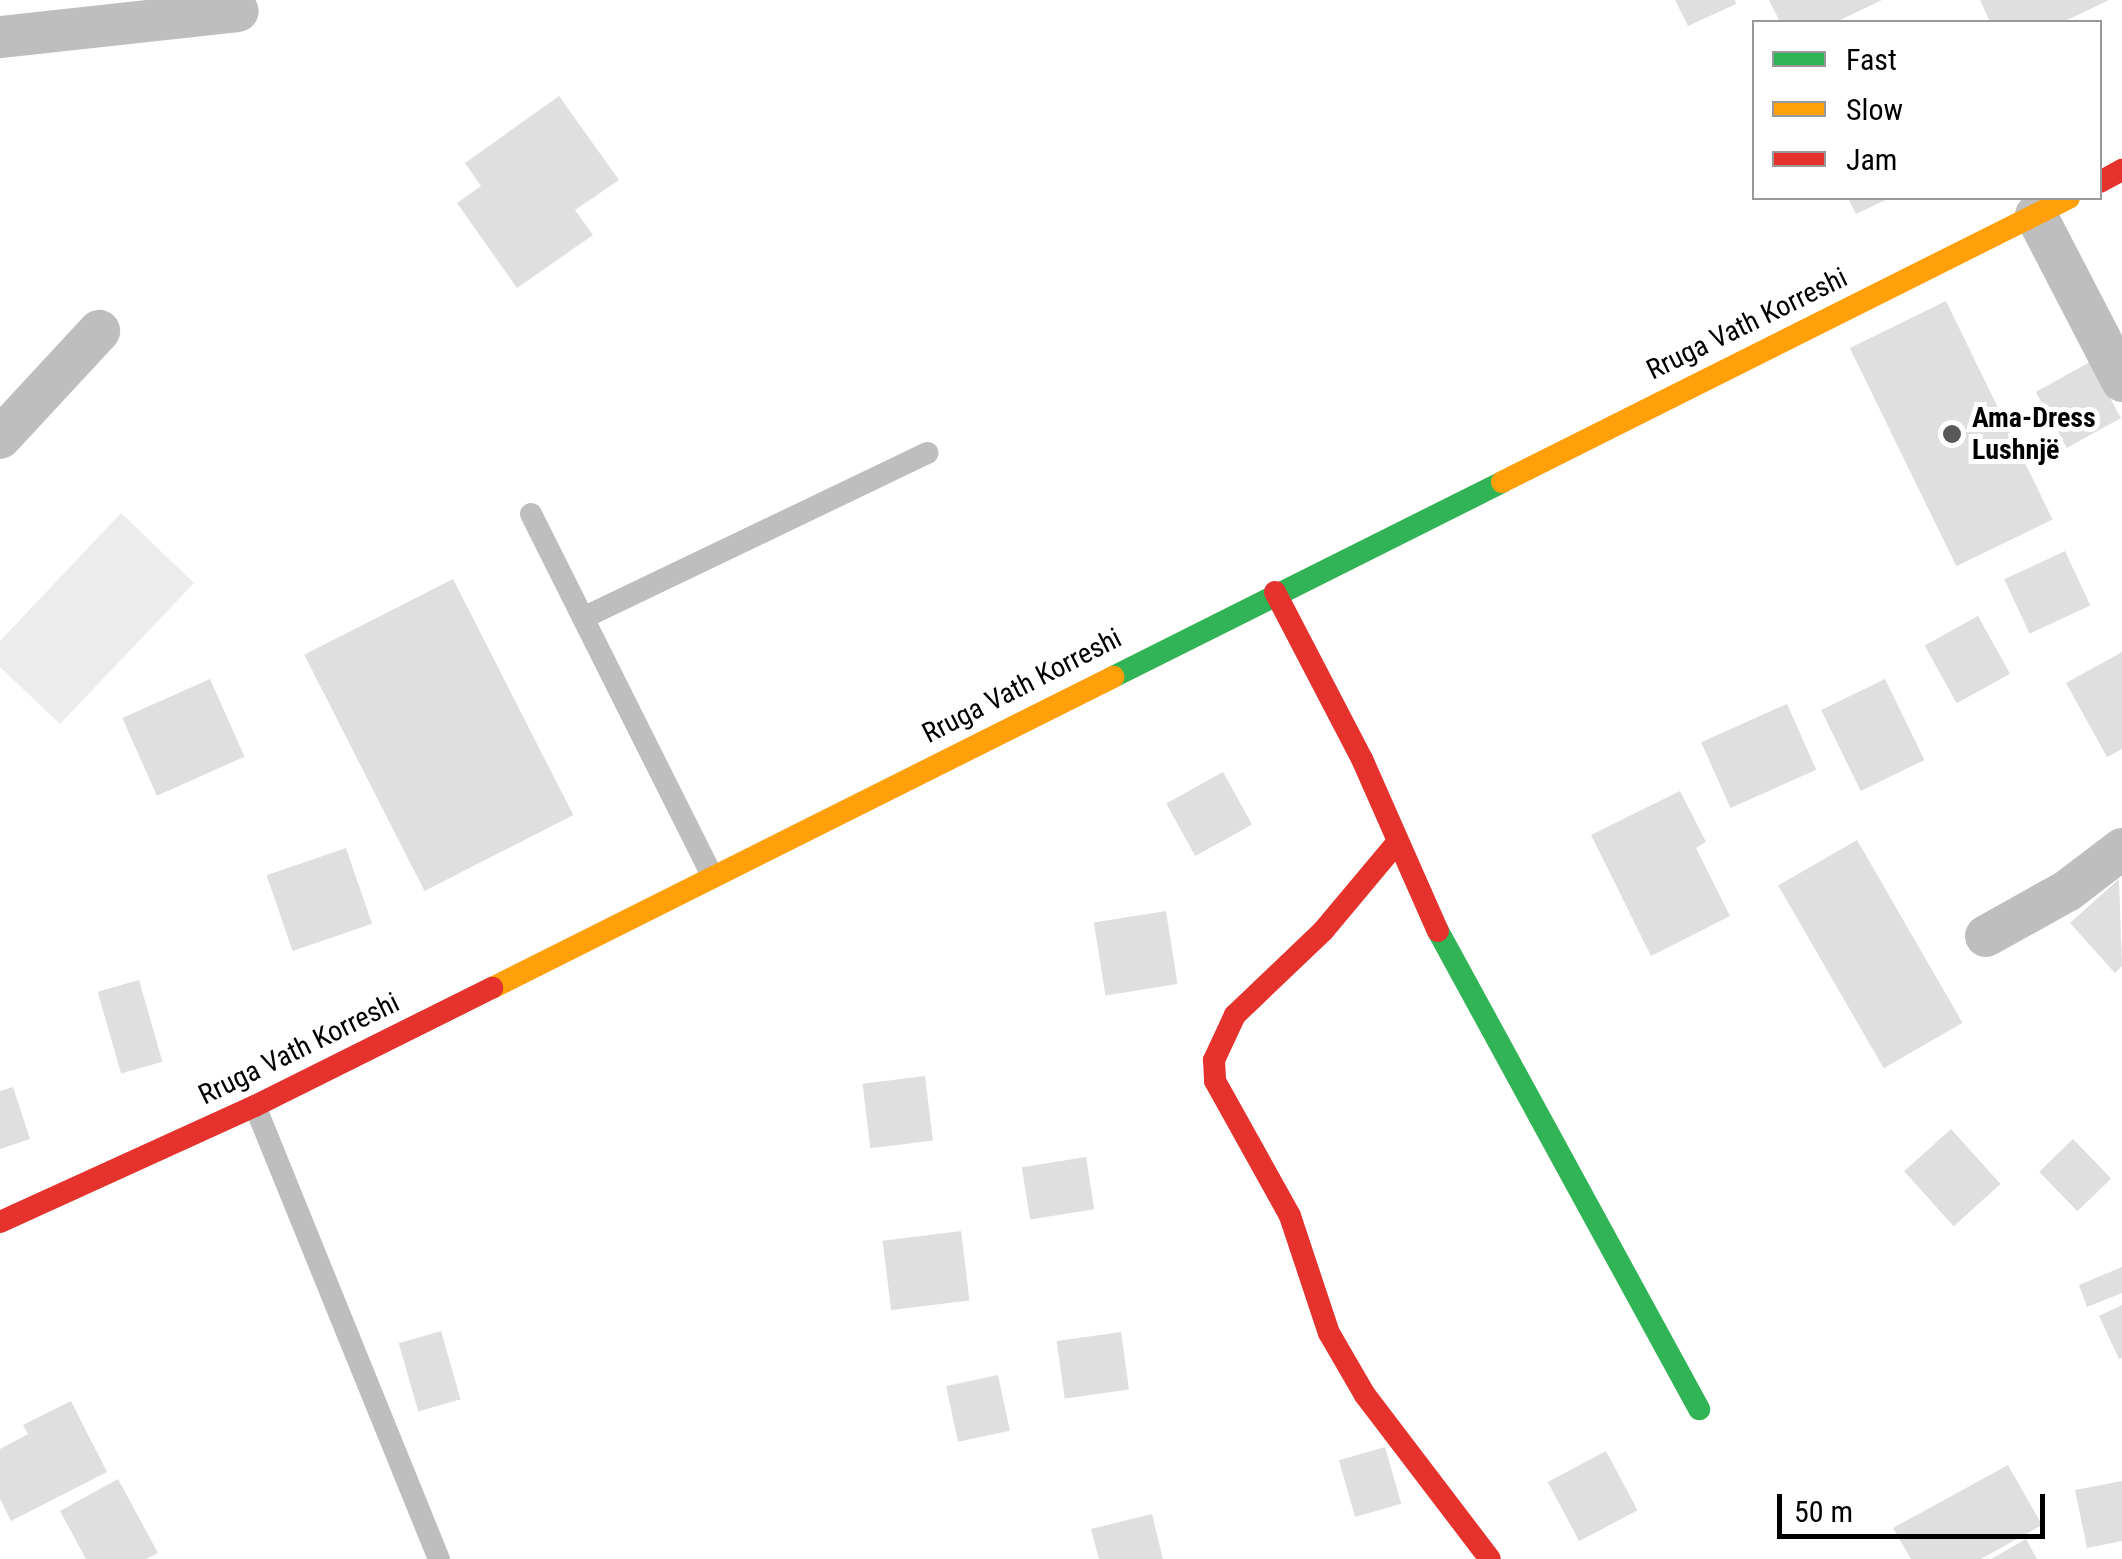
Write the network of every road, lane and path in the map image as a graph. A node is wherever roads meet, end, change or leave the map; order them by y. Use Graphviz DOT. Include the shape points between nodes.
graph roads {
  1 [pos="135,11"];
  2 [pos="238,11"];
  3 [pos="0,37"];
  4 [pos="2053,206"];
  5 [pos="99,330"];
  6 [pos="2122,381"];
  7 [pos="0,438"];
  8 [pos="927,454"];
  9 [pos="531,514"];
  10 [pos="1275,592"];
  11 [pos="583,618"];
  12 [pos="1394,845"];
  13 [pos="2122,849"];
  14 [pos="712,876"];
  15 [pos="1986,936"];
  16 [pos="255,1106"];
  17 [pos="0,1222"];
  18 [pos="1699,1410"];
  19 [pos="439,1559"];
  20 [pos="1490,1559"];
  1 -- 2 [label="street"];
  1 -- 3 [label="street"];
  4 -- 6 [label="street"];
  4 -- 10 [label="main road, Rruga Vath Korreshi"];
  5 -- 7 [label="street"];
  8 -- 11 [label="lane"];
  9 -- 11 [label="lane"];
  10 -- 12 [label="main road" via="1362,759"];
  10 -- 14 [label="main road, Rruga Vath Korreshi"];
  11 -- 14 [label="lane"];
  12 -- 18 [label="main road" via="1479,1014"];
  12 -- 20 [label="main road" via="1323,932 1235,1014 1214,1060 1215,1080 1290,1216 1329,1332 1364,1395"];
  13 -- 15 [label="street" via="2068,891"];
  14 -- 16 [label="main road, Rruga Vath Korreshi"];
  16 -- 17 [label="main road, Rruga Vath Korreshi"];
  16 -- 19 [label="lane"];
}
